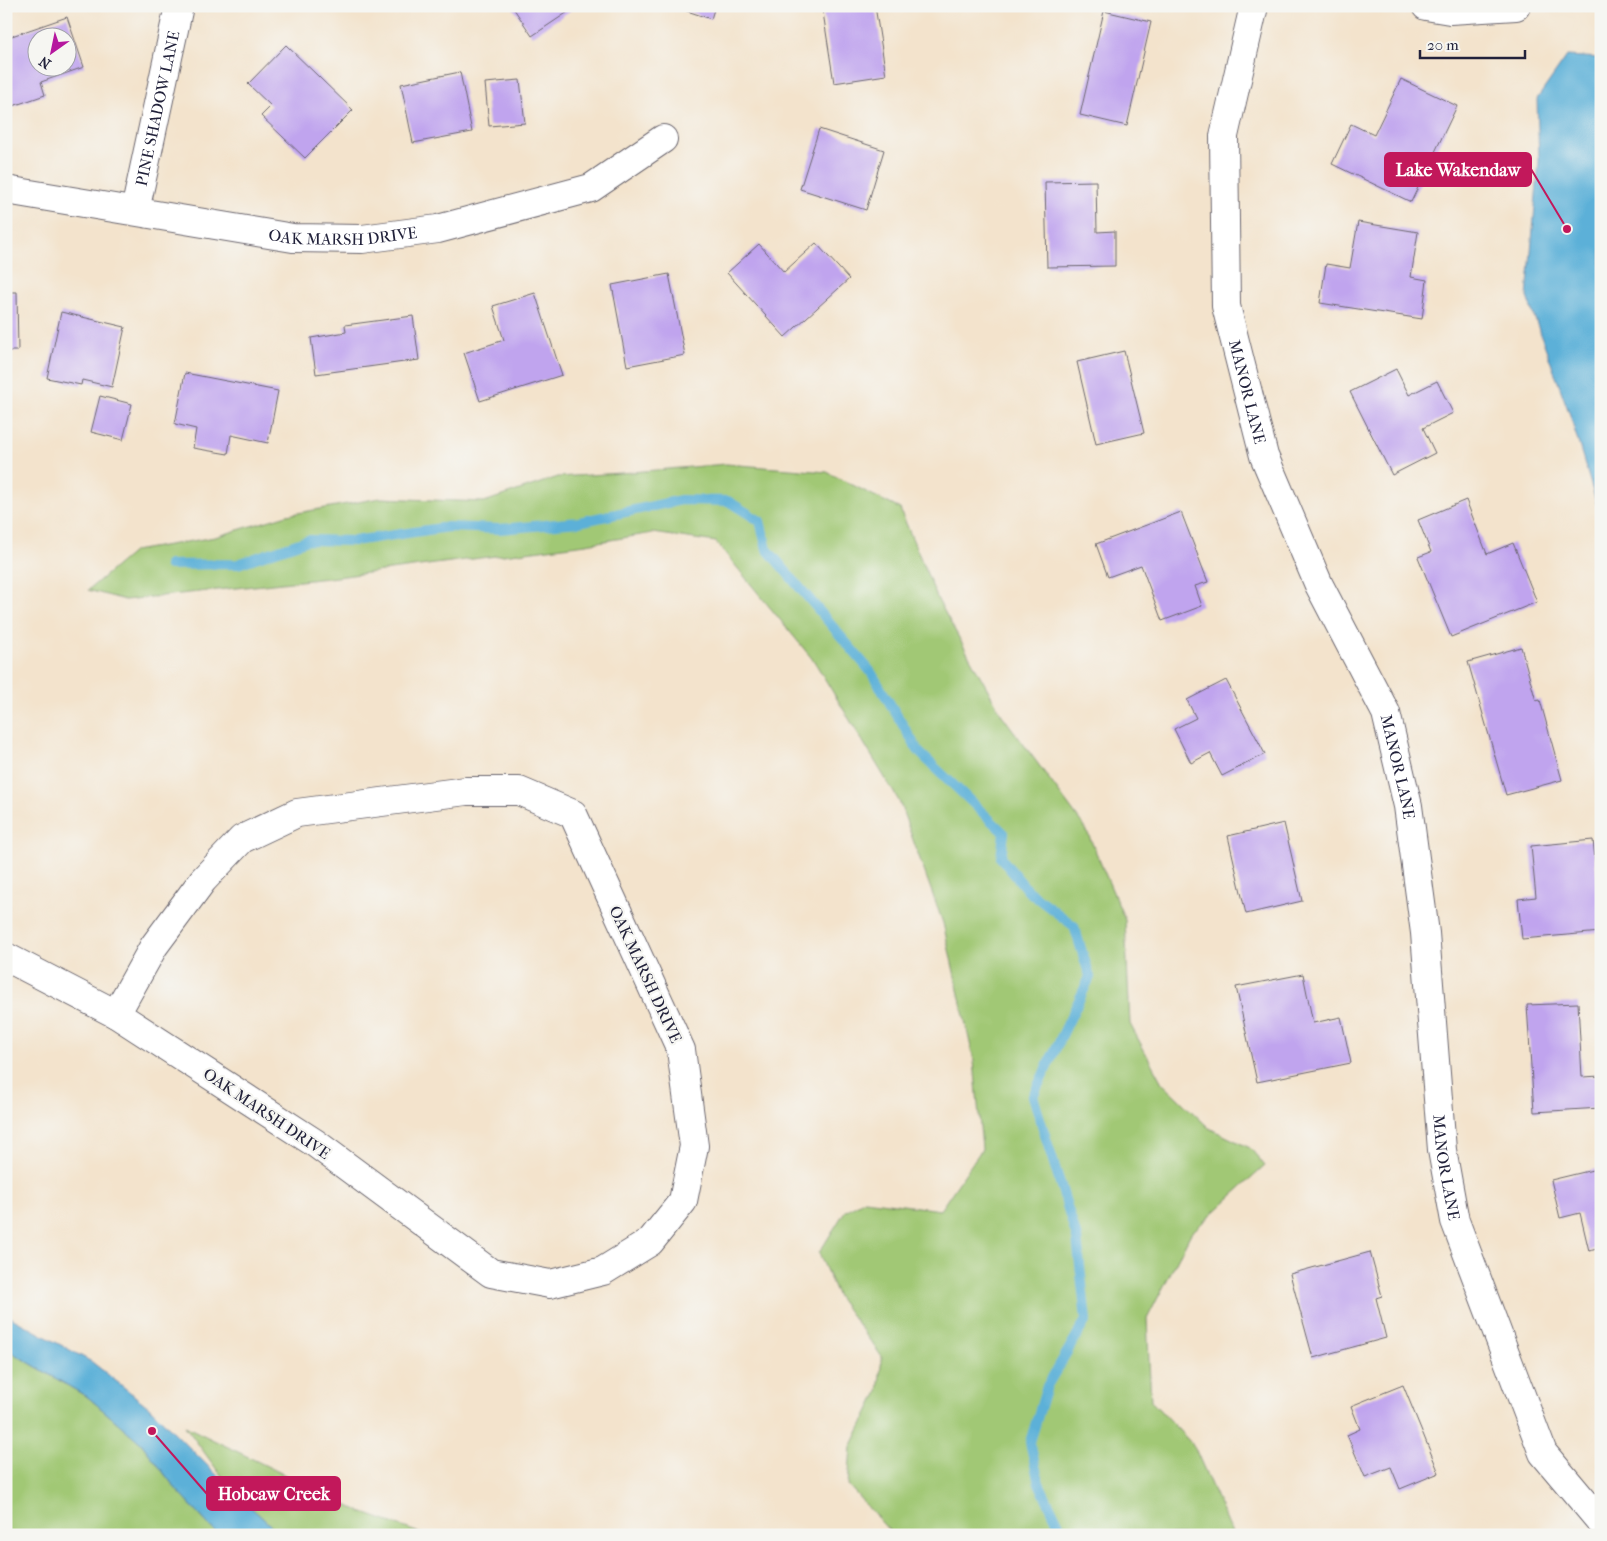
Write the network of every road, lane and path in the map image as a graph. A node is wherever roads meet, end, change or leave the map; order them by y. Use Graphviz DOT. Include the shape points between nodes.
graph roads {
  1 [pos="178,6"];
  2 [pos="1254,6"];
  3 [pos="1426,6"];
  4 [pos="1516,6"];
  5 [pos="663,139"];
  6 [pos="6,190"];
  7 [pos="136,211"];
  8 [pos="6,957"];
  9 [pos="116,1014"];
  10 [pos="1601,1522"];
  1 -- 7 [label="street, PINE SHADOW LANE"];
  2 -- 10 [label="street, MANOR LANE" via="1224,136 1226,306 1264,456 1318,585 1386,713 1408,806 1423,913 1442,1150 1455,1221 1543,1453"];
  3 -- 4 [label="street" via="1450,10"];
  5 -- 7 [label="street, OAK MARSH DRIVE" via="592,188 438,229 362,239 293,238"];
  6 -- 7 [label="street, OAK MARSH DRIVE"];
  8 -- 9 [label="street, OAK MARSH DRIVE"];
  9 -- 9 [label="street, OAK MARSH DRIVE" via="315,1143 491,1274 550,1284 603,1271 650,1242 683,1201 694,1146 680,1050 572,814 519,791 466,791 297,813 242,839 203,880 154,946"];
}
